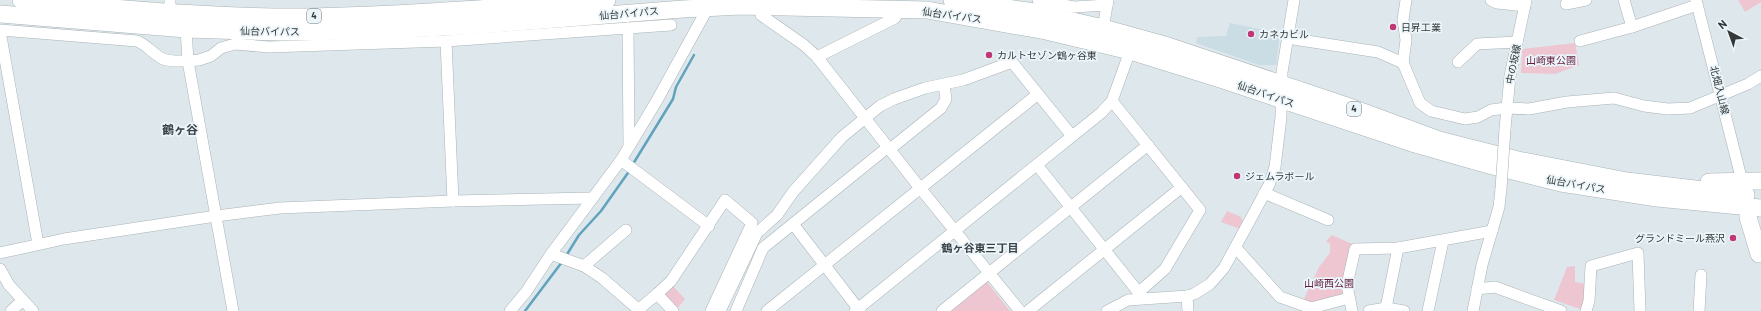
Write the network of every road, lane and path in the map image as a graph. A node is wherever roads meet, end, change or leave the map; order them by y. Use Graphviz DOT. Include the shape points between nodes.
graph roads {
  1 [pos="21,0"];
  2 [pos="606,0"];
  3 [pos="952,0"];
  4 [pos="1038,0"];
  5 [pos="1294,0"];
  6 [pos="1406,0"];
  7 [pos="1491,0"];
  8 [pos="1586,0"];
  9 [pos="1624,0"];
  10 [pos="981,2"];
  11 [pos="1108,2"];
  12 [pos="1526,3"];
  13 [pos="1697,3"];
  14 [pos="710,4"];
  15 [pos="1009,4"];
  16 [pos="1566,4"];
  17 [pos="761,6"];
  18 [pos="170,7"];
  19 [pos="899,9"];
  20 [pos="0,14"];
  21 [pos="671,25"];
  22 [pos="1632,27"];
  23 [pos="628,28"];
  24 [pos="1103,28"];
  25 [pos="186,29"];
  26 [pos="0,31"];
  27 [pos="496,31"];
  28 [pos="1287,38"];
  29 [pos="446,41"];
  30 [pos="1580,41"];
  31 [pos="1517,42"];
  32 [pos="1130,51"];
  33 [pos="817,57"];
  34 [pos="188,61"];
  35 [pos="1458,62"];
  36 [pos="1403,63"];
  37 [pos="1761,76"];
  38 [pos="944,85"];
  39 [pos="1282,92"];
  40 [pos="1038,94"];
  41 [pos="1721,95"];
  42 [pos="1112,101"];
  43 [pos="1506,108"];
  44 [pos="865,118"];
  45 [pos="1072,136"];
  46 [pos="1148,145"];
  47 [pos="629,146"];
  48 [pos="889,148"];
  49 [pos="628,165"];
  50 [pos="1037,165"];
  51 [pos="1742,181"];
  52 [pos="1761,181"];
  53 [pos="1182,187"];
  54 [pos="920,188"];
  55 [pos="1659,191"];
  56 [pos="1264,193"];
  57 [pos="1761,196"];
  58 [pos="592,198"];
  59 [pos="453,201"];
  60 [pos="1071,208"];
  61 [pos="1757,215"];
  62 [pos="216,216"];
  63 [pos="1328,220"];
  64 [pos="793,224"];
  65 [pos="709,226"];
  66 [pos="626,230"];
  67 [pos="955,231"];
  68 [pos="1492,231"];
  69 [pos="1443,241"];
  70 [pos="38,244"];
  71 [pos="1236,248"];
  72 [pos="1398,248"];
  73 [pos="1104,250"];
  74 [pos="0,253"];
  75 [pos="1760,253"];
  76 [pos="560,257"];
  77 [pos="825,264"];
  78 [pos="584,266"];
  79 [pos="0,268"];
  80 [pos="990,273"];
  81 [pos="1701,275"];
  82 [pos="1477,289"];
  83 [pos="657,294"];
  84 [pos="1141,295"];
  85 [pos="1188,296"];
  86 [pos="1349,298"];
  87 [pos="22,300"];
  88 [pos="1534,306"];
  89 [pos="1326,308"];
  90 [pos="1386,308"];
  91 [pos="639,310"];
  92 [pos="858,310"];
  93 [pos="1311,310"];
  94 [pos="11,311"];
  95 [pos="33,311"];
  96 [pos="233,311"];
  97 [pos="510,311"];
  98 [pos="673,311"];
  99 [pos="711,311"];
  100 [pos="720,311"];
  101 [pos="736,311"];
  102 [pos="767,311"];
  103 [pos="942,311"];
  104 [pos="1020,311"];
  105 [pos="1028,311"];
  106 [pos="1106,311"];
  107 [pos="1188,311"];
  108 [pos="1352,311"];
  109 [pos="1369,311"];
  110 [pos="1404,311"];
  111 [pos="1428,311"];
  112 [pos="1473,311"];
  113 [pos="1561,311"];
  114 [pos="1586,311"];
  115 [pos="1640,311"];
  116 [pos="1699,311"];
  1 -- 18 [label="highway, 仙台バイパス / 4"];
  2 -- 18 [label="highway, 仙台バイパス / 4" via="487,9 305,16"];
  3 -- 10 [label="highway, 仙台バイパス / 4"];
  4 -- 11 [label="street" via="1074,7"];
  5 -- 28 [label="street"];
  6 -- 36 [label="street" via="1403,20 1406,40"];
  7 -- 12 [label="street" via="1498,3"];
  8 -- 16 [label="street"];
  9 -- 22 [label="street"];
  10 -- 15 [label="highway, 仙台バイパス / 4"];
  11 -- 24 [label="street"];
  12 -- 31 [label="street, 中の坂線"];
  13 -- 22 [label="street"];
  13 -- 41 [label="street, 北畑入山線"];
  14 -- 17 [label="highway, 仙台バイパス / 4"];
  14 -- 27 [label="highway, 仙台バイパス / 4"];
  14 -- 47 [label="street"];
  15 -- 24 [label="highway, 仙台バイパス / 4"];
  17 -- 19 [label="highway, 仙台バイパス / 4"];
  17 -- 33 [label="street" via="761,15"];
  19 -- 32 [label="highway, 仙台バイパス / 4" via="927,10 1032,28"];
  19 -- 33 [label="street" via="895,18"];
  20 -- 25 [label="highway, 仙台バイパス / 4"];
  21 -- 23 [label="street"];
  22 -- 30 [label="street"];
  23 -- 27 [label="street"];
  23 -- 47 [label="street"];
  24 -- 39 [label="highway, 仙台バイパス / 4" via="1168,46"];
  25 -- 27 [label="highway, 仙台バイパス / 4" via="280,32"];
  25 -- 34 [label="street"];
  26 -- 34 [label="street" via="136,41 146,45 163,59"];
  26 -- 70 [label="street"];
  27 -- 29 [label="street"];
  28 -- 36 [label="street" via="1378,52"];
  28 -- 39 [label="street"];
  29 -- 34 [label="street" via="269,47 235,44 221,48 211,56"];
  29 -- 59 [label="street"];
  31 -- 35 [label="street" via="1477,44"];
  31 -- 43 [label="street, 中の坂線"];
  32 -- 39 [label="highway, 仙台バイパス / 4"];
  32 -- 42 [label="street"];
  33 -- 44 [label="street"];
  34 -- 62 [label="street"];
  36 -- 43 [label="street" via="1420,103 1431,111 1465,119"];
  37 -- 41 [label="street"];
  38 -- 40 [label="street" via="1012,62"];
  38 -- 44 [label="street" via="924,88 894,99"];
  38 -- 48 [label="street" via="946,100 942,108"];
  39 -- 55 [label="highway, 仙台バイパス / 4" via="1439,140 1518,160 1628,181"];
  39 -- 56 [label="street" via="1275,167"];
  40 -- 45 [label="street"];
  40 -- 54 [label="street"];
  41 -- 43 [label="street" via="1690,108 1644,106 1614,98 1567,102 1529,109"];
  41 -- 51 [label="street, 北畑入山線"];
  42 -- 45 [label="street"];
  42 -- 46 [label="street"];
  43 -- 68 [label="street, 中の坂線, bridge" via="1499,207"];
  44 -- 48 [label="street"];
  44 -- 100 [label="street" via="842,137 793,192 777,215 757,233"];
  45 -- 50 [label="street"];
  46 -- 53 [label="street"];
  46 -- 60 [label="street"];
  47 -- 49 [label="street"];
  48 -- 54 [label="street"];
  48 -- 64 [label="street"];
  49 -- 58 [label="street"];
  49 -- 65 [label="street"];
  50 -- 60 [label="street"];
  50 -- 67 [label="street"];
  51 -- 52 [label="highway"];
  51 -- 55 [label="highway"];
  53 -- 73 [label="street"];
  53 -- 84 [label="street" via="1200,210 1165,269"];
  54 -- 67 [label="street"];
  54 -- 77 [label="street"];
  55 -- 57 [label="highway, 仙台バイパス / 4"];
  55 -- 61 [label="highway, 仙台バイパス / 4"];
  56 -- 63 [label="street"];
  56 -- 71 [label="street"];
  58 -- 59 [label="street"];
  58 -- 76 [label="street"];
  59 -- 62 [label="street" via="280,208"];
  60 -- 73 [label="street"];
  60 -- 80 [label="street"];
  61 -- 75 [label="highway"];
  62 -- 70 [label="street"];
  62 -- 96 [label="street"];
  64 -- 77 [label="street"];
  64 -- 101 [label="street" via="763,248"];
  65 -- 83 [label="street" via="671,281"];
  65 -- 99 [label="street" via="726,200 752,223"];
  66 -- 78 [label="street" via="611,237"];
  67 -- 80 [label="street"];
  67 -- 92 [label="street"];
  68 -- 69 [label="street"];
  68 -- 82 [label="street"];
  69 -- 72 [label="street"];
  69 -- 111 [label="street"];
  70 -- 74 [label="street"];
  71 -- 85 [label="street" via="1210,284"];
  71 -- 93 [label="street" via="1280,297"];
  72 -- 86 [label="street" via="1355,248 1347,285"];
  72 -- 90 [label="street"];
  73 -- 84 [label="street"];
  73 -- 105 [label="street"];
  76 -- 78 [label="street"];
  76 -- 97 [label="street"];
  77 -- 92 [label="street"];
  77 -- 102 [label="street"];
  78 -- 91 [label="street"];
  79 -- 87 [label="street" via="9,285"];
  80 -- 103 [label="street"];
  80 -- 104 [label="street"];
  81 -- 116 [label="street"];
  82 -- 88 [label="street" via="1495,287"];
  82 -- 112 [label="street"];
  83 -- 91 [label="street"];
  83 -- 98 [label="street"];
  84 -- 85 [label="street"];
  84 -- 106 [label="street"];
  85 -- 107 [label="street"];
  86 -- 89 [label="street"];
  86 -- 108 [label="street"];
  87 -- 94 [label="street"];
  87 -- 95 [label="street"];
  88 -- 113 [label="street"];
  89 -- 93 [label="street"];
  90 -- 109 [label="street"];
  90 -- 110 [label="street"];
  114 -- 115 [label="street" via="1591,266 1638,253"];
}
